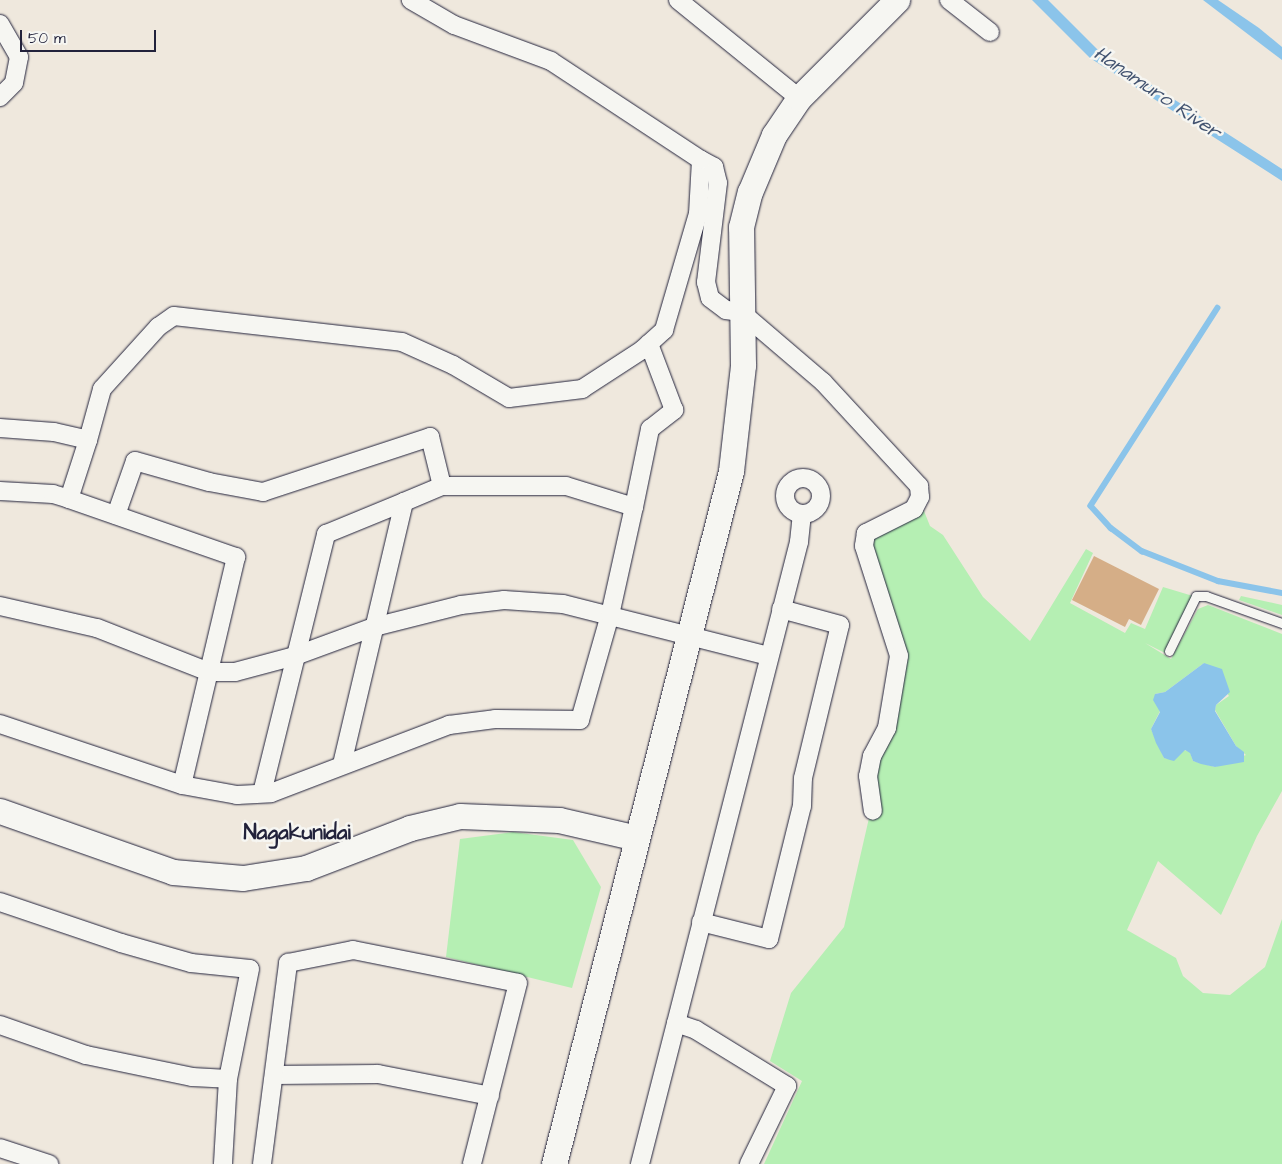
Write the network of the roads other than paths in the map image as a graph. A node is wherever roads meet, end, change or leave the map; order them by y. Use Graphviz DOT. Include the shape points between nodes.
graph roads {
  1 [pos="411,0"];
  2 [pos="678,0"];
  3 [pos="897,0"];
  4 [pos="949,0"];
  5 [pos="0,24"];
  6 [pos="990,32"];
  7 [pos="0,97"];
  8 [pos="799,98"];
  9 [pos="701,160"];
  10 [pos="741,312"];
  11 [pos="649,344"];
  12 [pos="0,428"];
  13 [pos="88,440"];
  14 [pos="442,486"];
  15 [pos="0,491"];
  16 [pos="69,499"];
  17 [pos="404,502"];
  18 [pos="634,507"];
  19 [pos="802,514"];
  20 [pos="116,515"];
  21 [pos="0,606"];
  22 [pos="781,609"];
  23 [pos="610,614"];
  24 [pos="1282,623"];
  25 [pos="374,627"];
  26 [pos="690,637"];
  27 [pos="1169,651"];
  28 [pos="295,656"];
  29 [pos="768,656"];
  30 [pos="208,672"];
  31 [pos="0,724"];
  32 [pos="342,765"];
  33 [pos="182,785"];
  34 [pos="262,793"];
  35 [pos="0,811"];
  36 [pos="873,811"];
  37 [pos="637,838"];
  38 [pos="0,902"];
  39 [pos="701,922"];
  40 [pos="676,1023"];
  41 [pos="0,1025"];
  42 [pos="274,1075"];
  43 [pos="228,1079"];
  44 [pos="490,1096"];
  45 [pos="0,1148"];
  46 [pos="39,1162"];
  47 [pos="224,1164"];
  48 [pos="262,1164"];
  49 [pos="472,1164"];
  50 [pos="554,1164"];
  51 [pos="640,1164"];
  52 [pos="749,1164"];
  1 -- 9 [label="street" via="454,25 551,61"];
  2 -- 8 [label="street"];
  3 -- 8 [label="street"];
  4 -- 6 [label="street"];
  5 -- 7 [label="street" via="7,31 19,57 14,83"];
  8 -- 10 [label="street" via="774,135 750,192 741,226"];
  9 -- 10 [label="street" via="714,167 718,183 706,282 710,298 726,310"];
  9 -- 11 [label="street" via="695,224 664,330"];
  10 -- 26 [label="street" via="743,365 739,419 717,533"];
  10 -- 36 [label="street" via="823,382 919,486 920,497 914,509 866,533 864,546 899,656 887,728 872,756 868,776"];
  11 -- 13 [label="street" via="582,388 509,398 453,365 402,342 174,316 158,326 102,389"];
  11 -- 18 [label="street" via="674,410 650,429"];
  12 -- 13 [label="street" via="54,432"];
  13 -- 16 [label="street"];
  14 -- 17 [label="street"];
  14 -- 18 [label="street" via="566,486"];
  14 -- 20 [label="street" via="430,436 263,492 209,482 135,461"];
  15 -- 16 [label="street" via="53,494"];
  16 -- 20 [label="street"];
  17 -- 25 [label="street"];
  17 -- 28 [label="street" via="326,534"];
  18 -- 23 [label="street"];
  19 -- 22 [label="street" via="799,542"];
  20 -- 30 [label="street" via="236,557"];
  21 -- 30 [label="street" via="97,628"];
  22 -- 29 [label="street"];
  22 -- 39 [label="street" via="840,625 802,778 802,806 770,938"];
  23 -- 25 [label="street" via="563,604 504,600 461,605"];
  23 -- 26 [label="street"];
  23 -- 32 [label="street" via="580,720 495,719 448,725"];
  24 -- 27 [label="lane" via="1206,596 1196,596"];
  25 -- 28 [label="street"];
  25 -- 32 [label="street"];
  26 -- 29 [label="street"];
  26 -- 37 [label="street"];
  28 -- 30 [label="street" via="235,672"];
  28 -- 34 [label="street"];
  29 -- 39 [label="street"];
  30 -- 33 [label="street"];
  31 -- 33 [label="street"];
  32 -- 34 [label="street" via="271,793"];
  33 -- 34 [label="street" via="237,794"];
  35 -- 37 [label="street" via="173,872 243,878 306,868 410,828 460,816 559,820"];
  37 -- 50 [label="street"];
  38 -- 43 [label="street" via="191,963 250,969"];
  39 -- 40 [label="street"];
  40 -- 51 [label="street"];
  40 -- 52 [label="street" via="696,1030 787,1086"];
  41 -- 43 [label="street" via="86,1055 192,1077"];
  42 -- 44 [label="street" via="378,1074"];
  42 -- 44 [label="street" via="288,963 353,950 518,983"];
  42 -- 48 [label="street"];
  43 -- 47 [label="street"];
  44 -- 49 [label="street"];
  45 -- 46 [label="street"];
}
